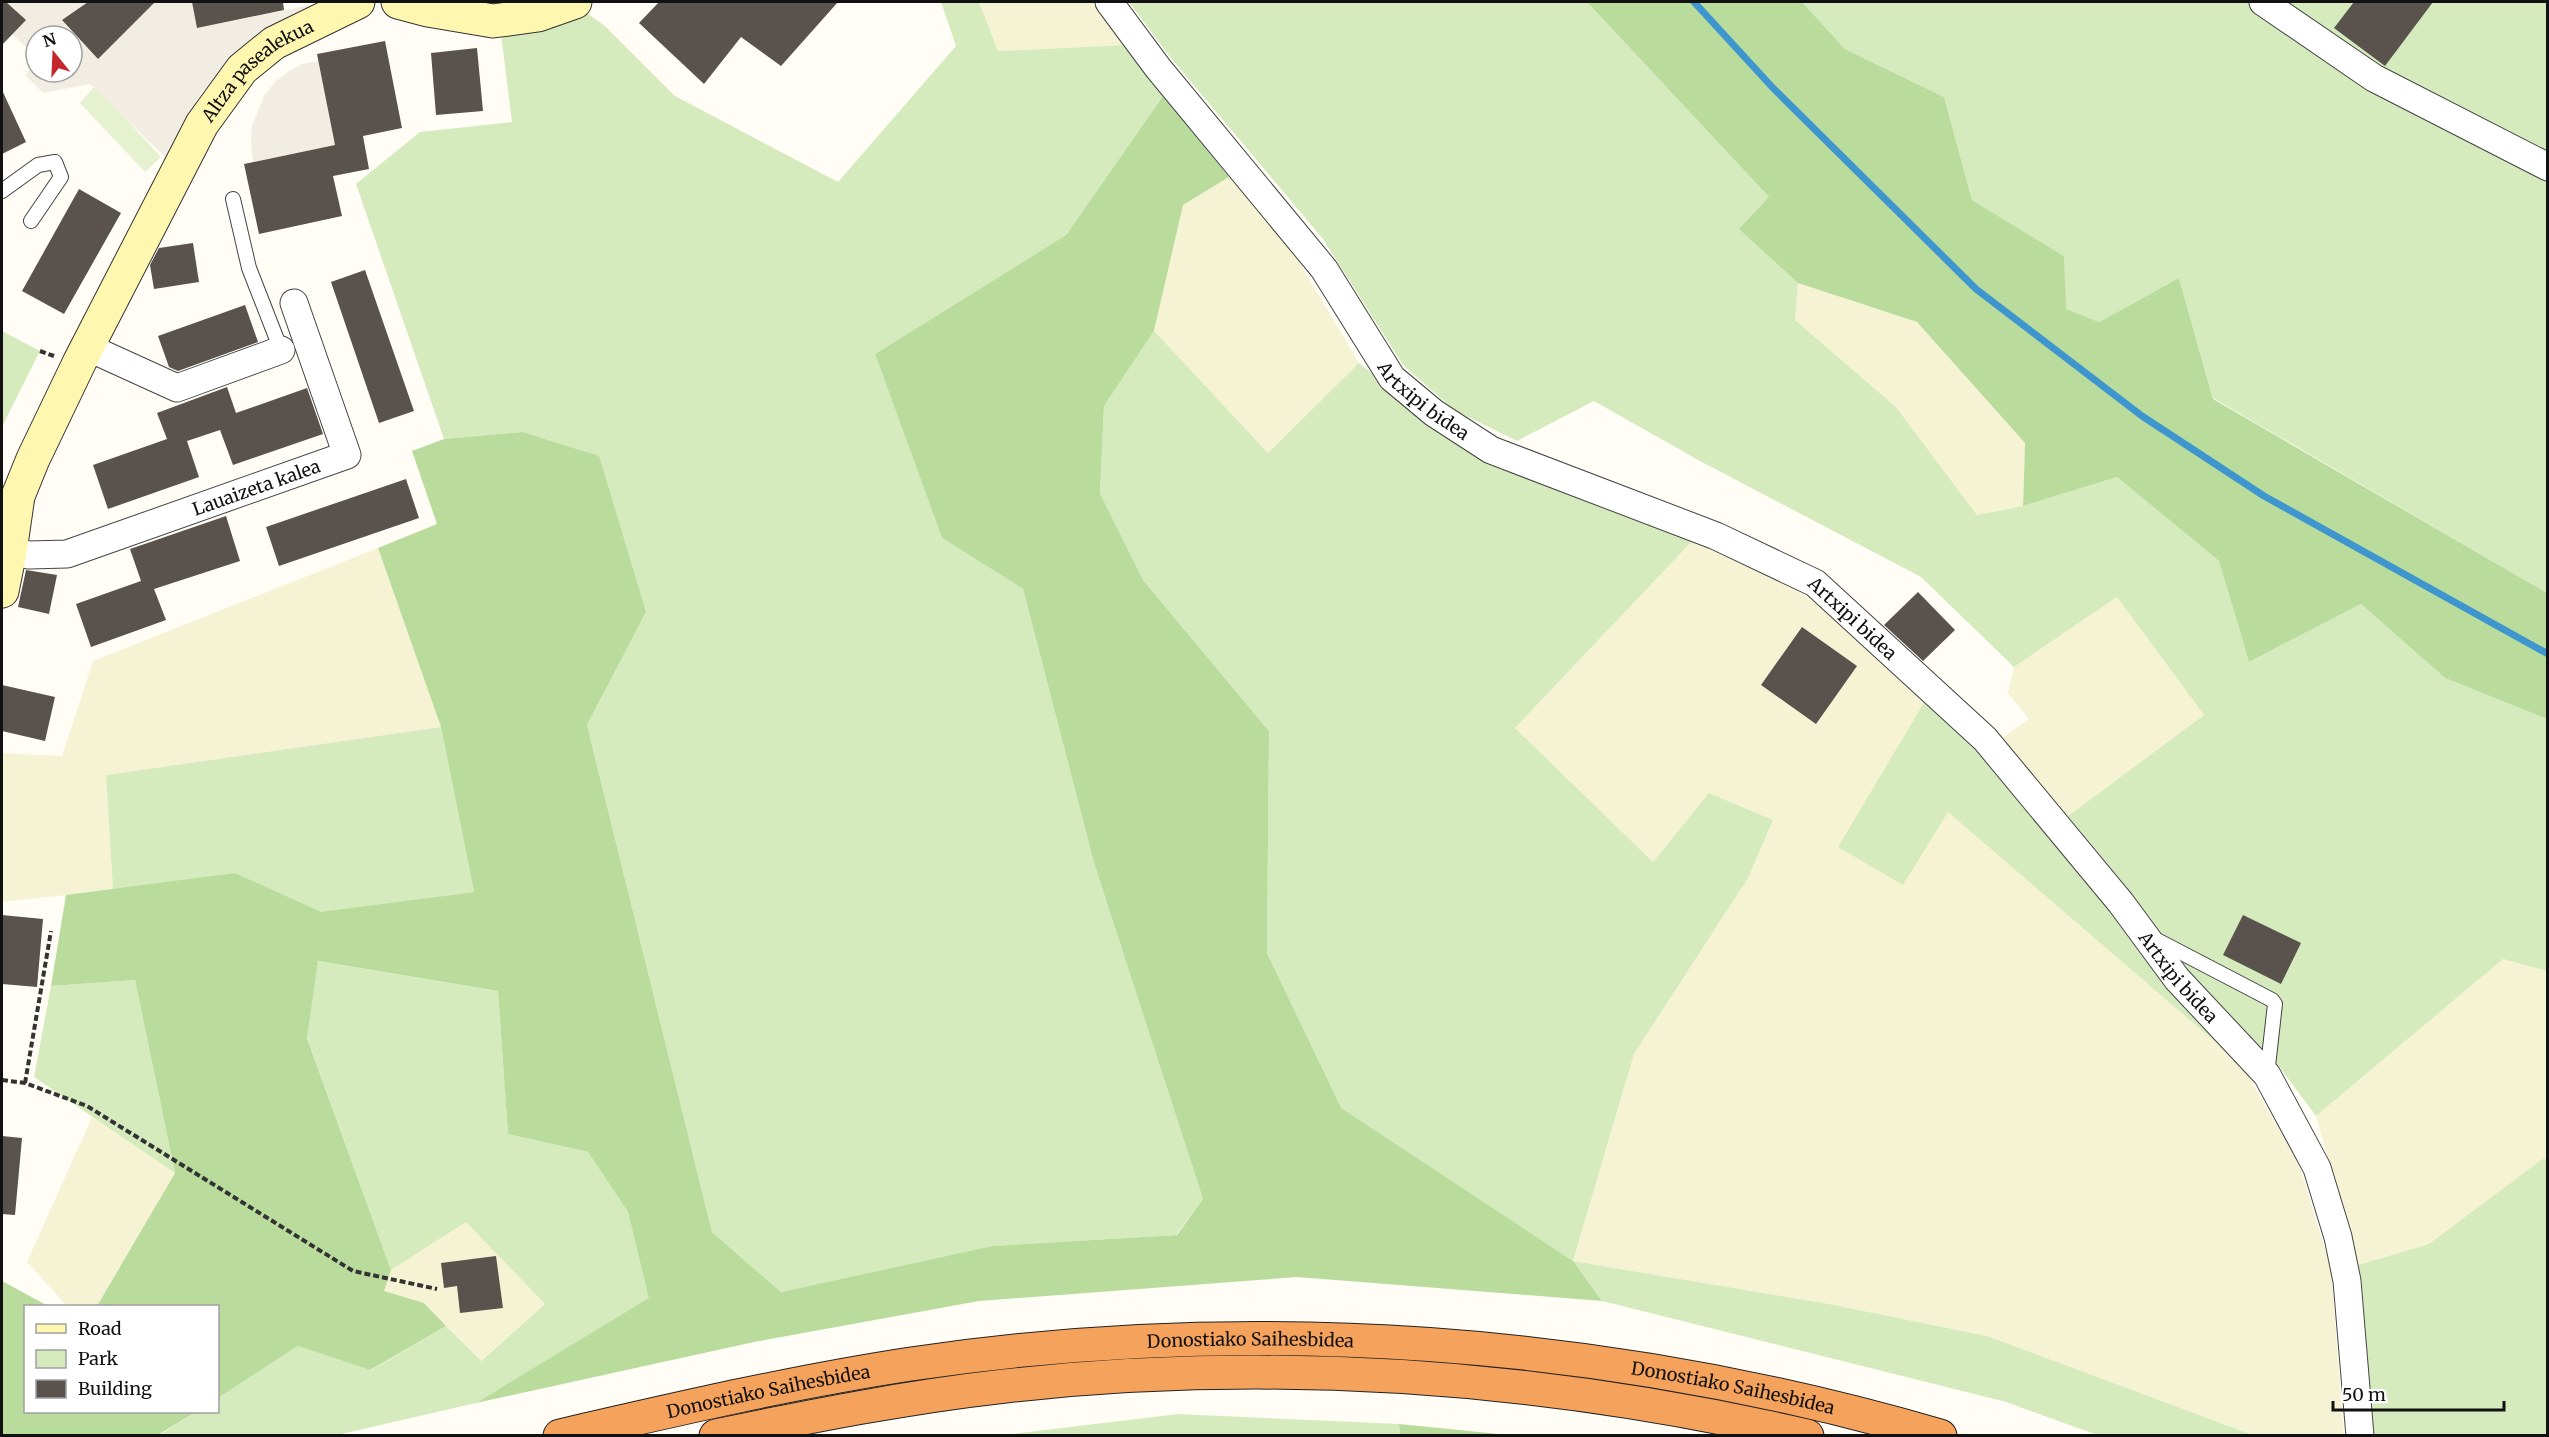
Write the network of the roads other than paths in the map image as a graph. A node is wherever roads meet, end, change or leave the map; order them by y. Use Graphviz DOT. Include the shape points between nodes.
graph roads {
  1 [pos="358,2"];
  2 [pos="398,2"];
  3 [pos="575,2"];
  4 [pos="1108,2"];
  5 [pos="2263,2"];
  6 [pos="2547,168"];
  7 [pos="2,190"];
  8 [pos="233,199"];
  9 [pos="31,221"];
  10 [pos="294,303"];
  11 [pos="87,347"];
  12 [pos="281,350"];
  13 [pos="10,493"];
  14 [pos="10,551"];
  15 [pos="2,591"];
  16 [pos="2145,933"];
  17 [pos="2267,1074"];
  18 [pos="560,1436"];
  19 [pos="716,1436"];
  20 [pos="1807,1436"];
  21 [pos="1940,1436"];
  22 [pos="2360,1436"];
  1 -- 11 [label="street, Altza pasealekua" via="274,43 242,69 221,95 180,164"];
  2 -- 3 [label="street" via="494,21 538,15"];
  4 -- 16 [label="street, Artxipi bidea" via="1324,269 1392,378 1434,413 1491,450 1716,536 1815,583 1985,739"];
  5 -- 6 [label="street" via="2374,78"];
  7 -- 9 [label="lane" via="38,165 55,162 61,177"];
  8 -- 12 [label="lane" via="249,268"];
  10 -- 14 [label="street, Lauaizeta kalea" via="347,455 67,554"];
  11 -- 12 [label="street" via="177,388"];
  11 -- 13 [label="street" via="33,459"];
  13 -- 14 [label="street"];
  14 -- 15 [label="street"];
  16 -- 17 [label="street, Artxipi bidea" via="2177,979"];
  16 -- 17 [label="lane" via="2272,1000 2275,1004"];
  17 -- 22 [label="street, Artxipi bidea" via="2317,1168 2338,1237 2347,1281"];
  18 -- 21 [label="highway, Donostiako Saihesbidea" via="768,1390 922,1363 1088,1345 1283,1338 1484,1349 1651,1370 1830,1405"];
  19 -- 20 [label="highway, Donostiako Saihesbidea" via="915,1398 1005,1386 1270,1372 1386,1375 1575,1394 1668,1407"];
}
